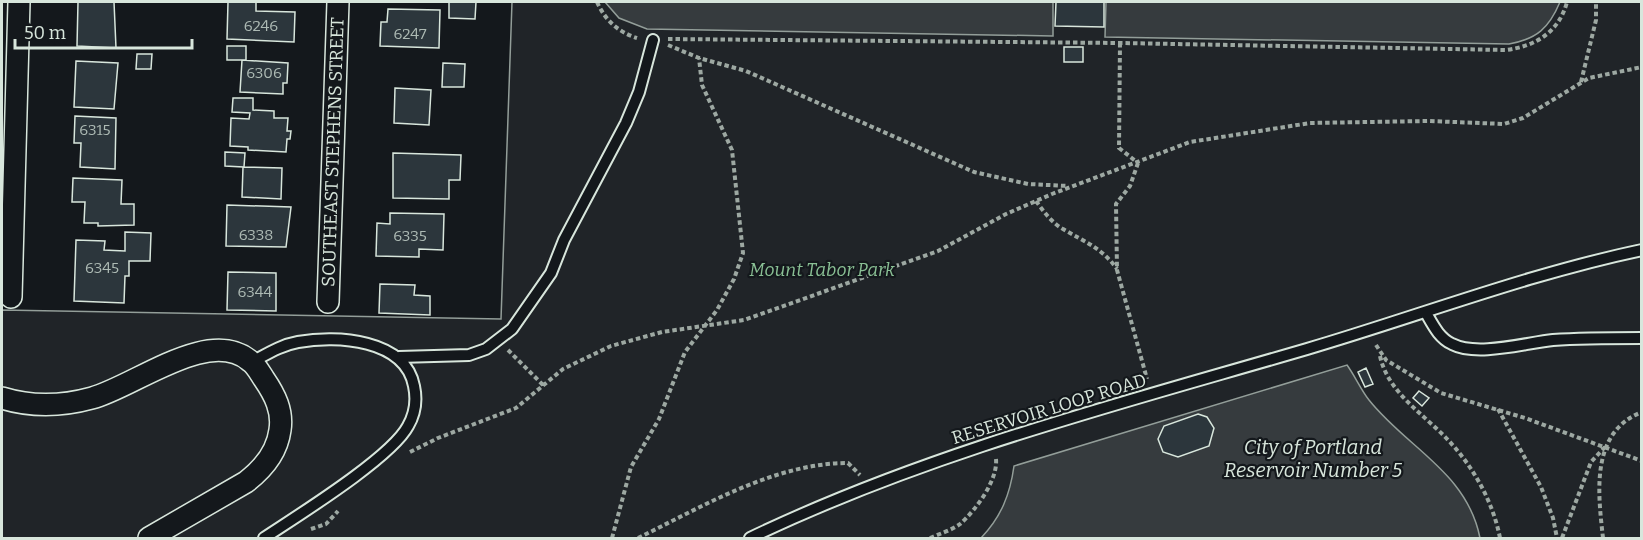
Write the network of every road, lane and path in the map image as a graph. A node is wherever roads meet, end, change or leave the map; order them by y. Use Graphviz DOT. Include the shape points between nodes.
graph roads {
  1 [pos="19,2"];
  2 [pos="338,2"];
  3 [pos="597,2"];
  4 [pos="1567,2"];
  5 [pos="1596,2"];
  6 [pos="653,40"];
  7 [pos="1120,43"];
  8 [pos="699,58"];
  9 [pos="1641,67"];
  10 [pos="1581,82"];
  11 [pos="1138,163"];
  12 [pos="1072,186"];
  13 [pos="1036,201"];
  14 [pos="1641,250"];
  15 [pos="1118,270"];
  16 [pos="11,297"];
  17 [pos="328,303"];
  18 [pos="1426,313"];
  19 [pos="706,328"];
  20 [pos="1369,331"];
  21 [pos="1641,338"];
  22 [pos="498,341"];
  23 [pos="1380,355"];
  24 [pos="399,357"];
  25 [pos="252,362"];
  26 [pos="543,386"];
  27 [pos="1152,394"];
  28 [pos="2,398"];
  29 [pos="1498,409"];
  30 [pos="1641,412"];
  31 [pos="991,444"];
  32 [pos="1605,446"];
  33 [pos="406,454"];
  34 [pos="1641,461"];
  35 [pos="864,487"];
  36 [pos="343,505"];
  37 [pos="283,526"];
  38 [pos="149,538"];
  39 [pos="264,538"];
  40 [pos="612,538"];
  41 [pos="638,538"];
  42 [pos="750,538"];
  43 [pos="930,538"];
  44 [pos="1500,538"];
  45 [pos="1560,538"];
  46 [pos="1603,538"];
  1 -- 16 [label="street"];
  2 -- 17 [label="street, SOUTHEAST STEPHENS STREET"];
  3 -- 6 [label="path" via="621,32"];
  4 -- 7 [label="path" via="1562,17 1546,36 1529,46 1506,50"];
  5 -- 10 [label="path" via="1596,20"];
  6 -- 7 [label="path"];
  6 -- 8 [label="path"];
  6 -- 22 [label="lane" via="626,123 564,240 551,273 531,305"];
  7 -- 11 [label="path" via="1119,148"];
  8 -- 12 [label="path" via="746,72 974,172 1028,184"];
  8 -- 19 [label="path" via="702,85 732,150 743,240 734,279"];
  9 -- 10 [label="path"];
  10 -- 11 [label="path" via="1535,112 1504,124 1429,121 1285,126 1190,142"];
  11 -- 12 [label="path"];
  11 -- 15 [label="path" via="1130,186 1116,204"];
  12 -- 13 [label="path"];
  13 -- 15 [label="path" via="1062,229 1100,249"];
  13 -- 19 [label="path" via="921,258 744,320"];
  14 -- 18 [label="lane, RESERVOIR LOOP ROAD" via="1509,284"];
  15 -- 27 [label="path"];
  18 -- 20 [label="lane, RESERVOIR LOOP ROAD"];
  18 -- 21 [label="lane" via="1442,337 1466,349 1555,340"];
  19 -- 26 [label="path" via="662,332 611,346 562,369"];
  19 -- 40 [label="path" via="685,352 659,419 631,466"];
  20 -- 23 [label="path"];
  20 -- 27 [label="lane, RESERVOIR LOOP ROAD"];
  22 -- 24 [label="lane" via="469,355"];
  22 -- 26 [label="path"];
  23 -- 29 [label="path" via="1441,393"];
  23 -- 44 [label="path" via="1384,373 1399,393 1450,442 1474,472 1497,522"];
  24 -- 25 [label="lane" via="360,343 319,340 285,345"];
  24 -- 37 [label="lane" via="407,366 416,393 412,417 403,434 381,455"];
  25 -- 28 [label="street" via="235,352 213,351 174,361 92,398 43,404"];
  25 -- 38 [label="street" via="272,390 280,412 281,427 274,452 246,482"];
  26 -- 33 [label="path" via="506,414"];
  27 -- 31 [label="lane, RESERVOIR LOOP ROAD"];
  29 -- 32 [label="path"];
  29 -- 45 [label="path" via="1541,487"];
  30 -- 32 [label="path" via="1615,428"];
  31 -- 35 [label="lane, RESERVOIR LOOP ROAD"];
  31 -- 43 [label="path" via="997,461 993,479 977,505 959,525"];
  32 -- 34 [label="path"];
  32 -- 45 [label="path" via="1591,462"];
  32 -- 46 [label="path" via="1601,486"];
  35 -- 41 [label="path" via="858,470 848,463 786,473 751,485"];
  35 -- 42 [label="lane, RESERVOIR LOOP ROAD"];
  36 -- 37 [label="path" via="321,527 304,530"];
  37 -- 39 [label="lane"];
}
